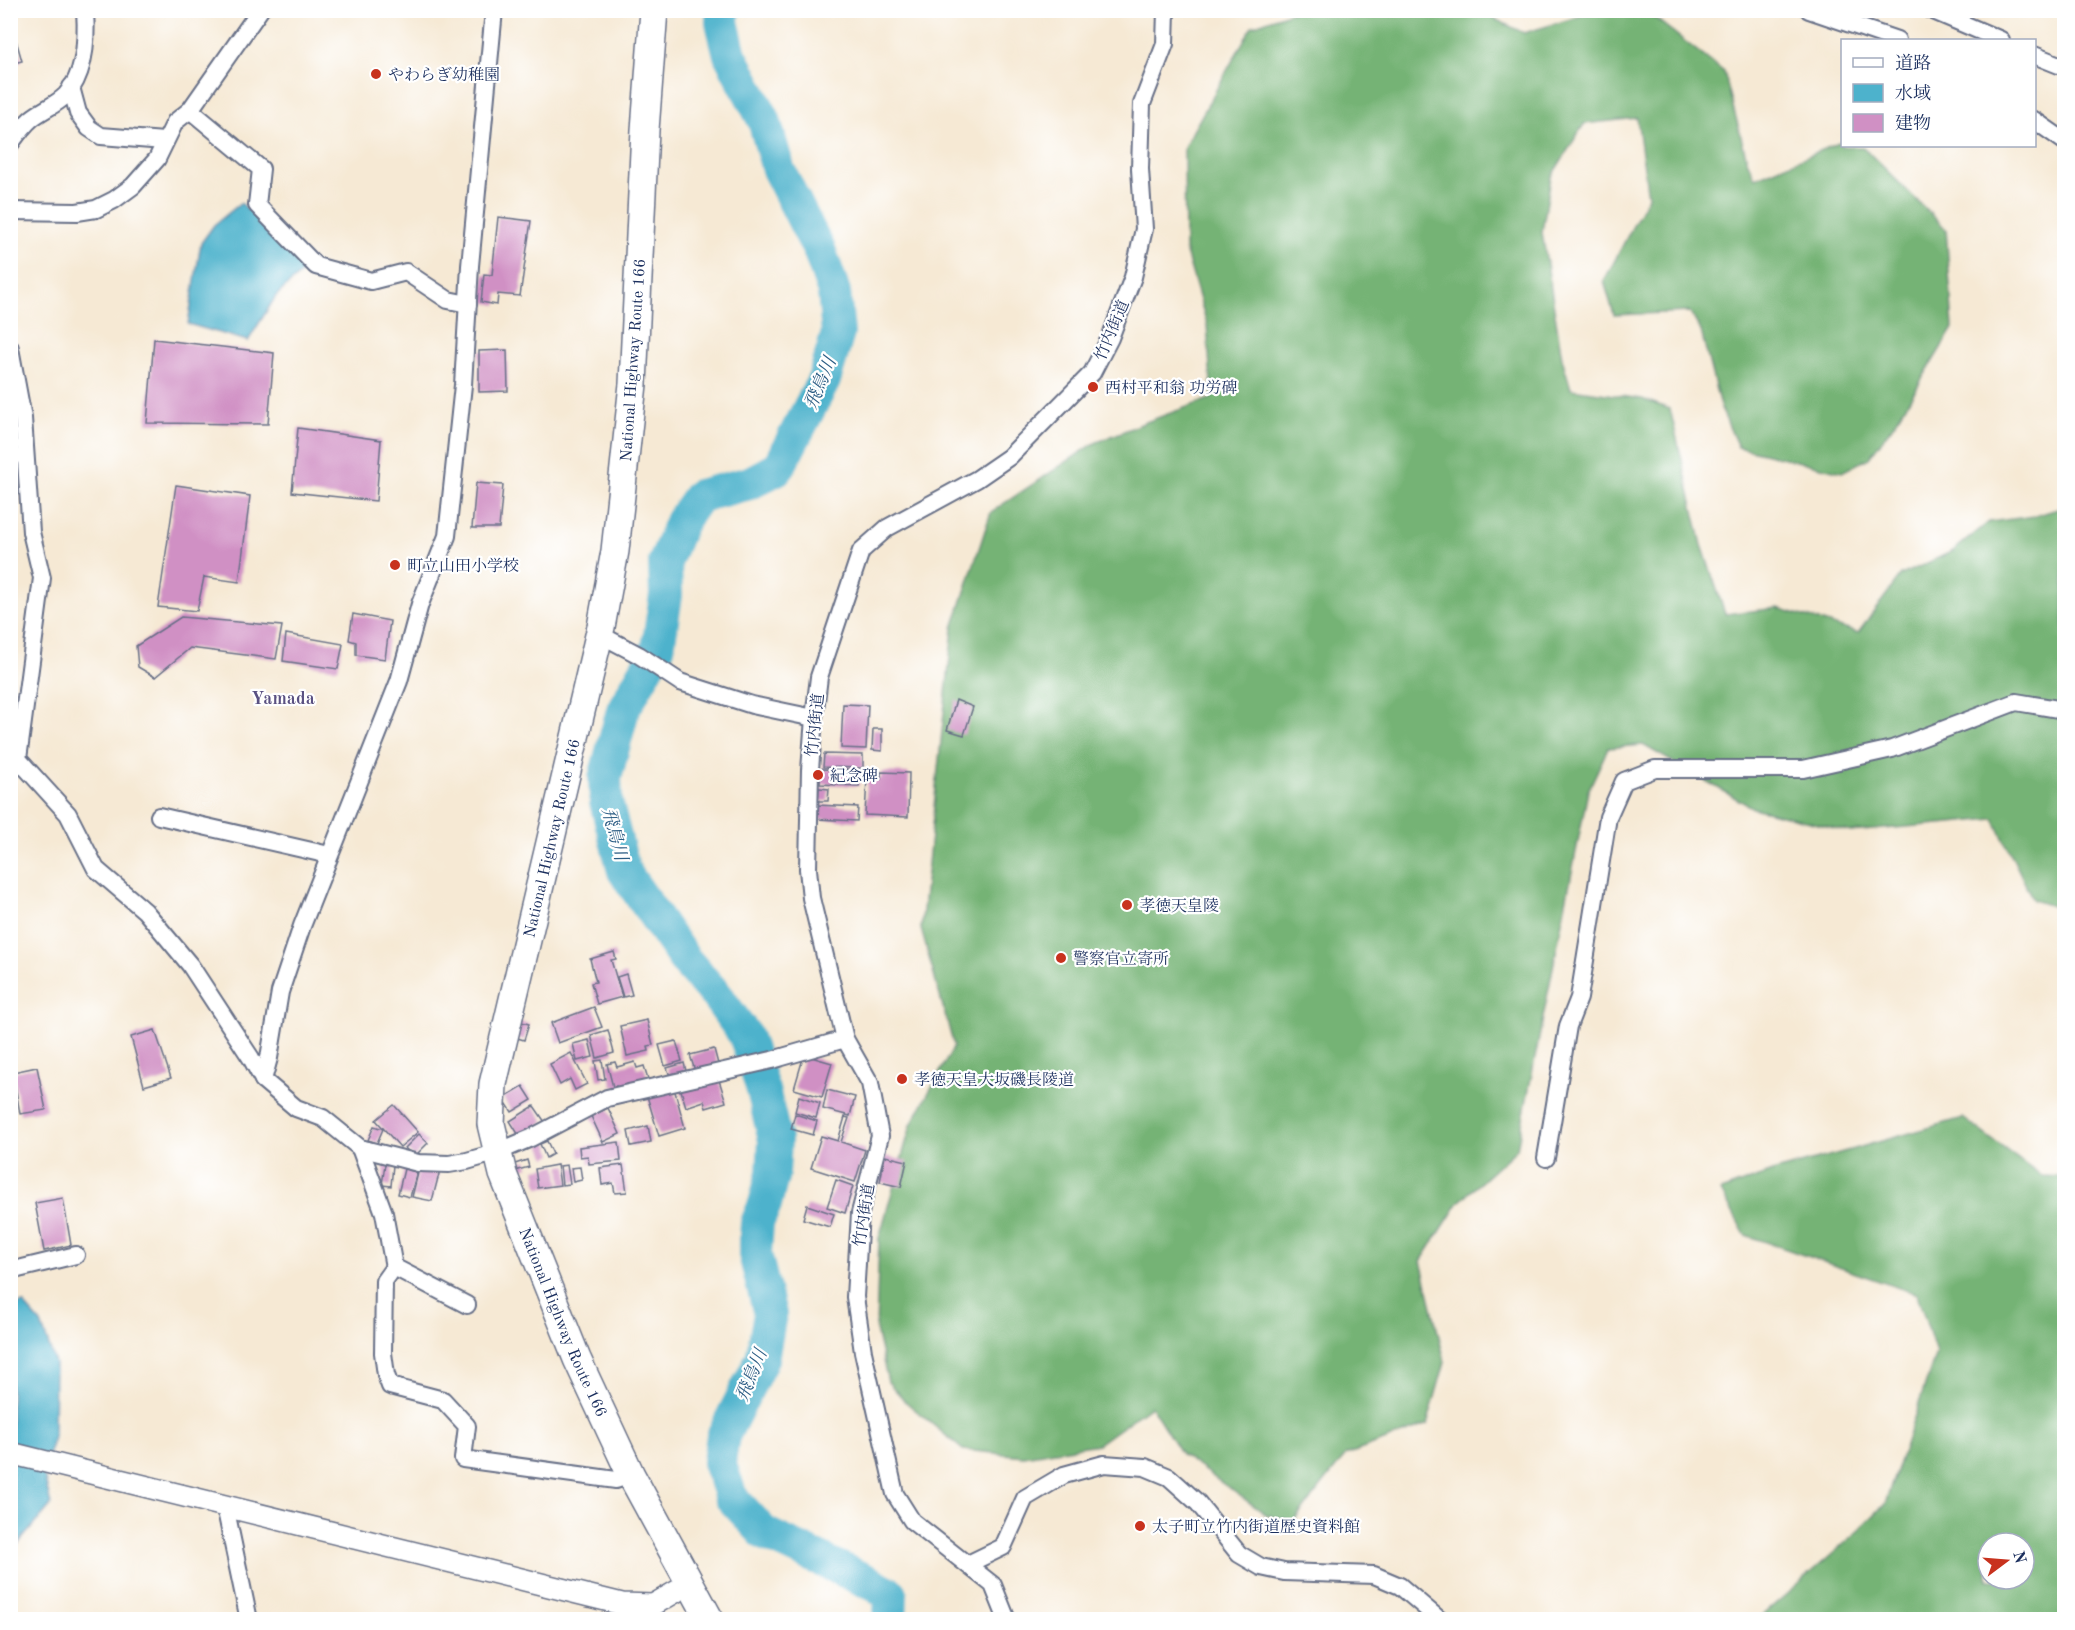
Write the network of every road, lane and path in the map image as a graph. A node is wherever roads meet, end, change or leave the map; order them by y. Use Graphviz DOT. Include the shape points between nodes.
graph roads {
  1 [pos="85,10"];
  2 [pos="260,10"];
  3 [pos="494,10"];
  4 [pos="654,10"];
  5 [pos="1166,10"];
  6 [pos="1809,10"];
  7 [pos="1931,10"];
  8 [pos="1894,39"];
  9 [pos="1999,39"];
  10 [pos="2036,56"];
  11 [pos="2064,67"];
  12 [pos="71,87"];
  13 [pos="190,110"];
  14 [pos="2036,121"];
  15 [pos="2061,131"];
  16 [pos="164,141"];
  17 [pos="10,144"];
  18 [pos="10,211"];
  19 [pos="468,304"];
  20 [pos="10,348"];
  21 [pos="599,634"];
  22 [pos="2064,710"];
  23 [pos="814,718"];
  24 [pos="159,816"];
  25 [pos="329,855"];
  26 [pos="845,1039"];
  27 [pos="263,1080"];
  28 [pos="360,1148"];
  29 [pos="498,1152"];
  30 [pos="1546,1158"];
  31 [pos="76,1255"];
  32 [pos="393,1268"];
  33 [pos="10,1271"];
  34 [pos="467,1305"];
  35 [pos="10,1453"];
  36 [pos="631,1475"];
  37 [pos="225,1506"];
  38 [pos="968,1564"];
  39 [pos="689,1584"];
  40 [pos="249,1620"];
  41 [pos="710,1620"];
  42 [pos="1007,1620"];
  43 [pos="1440,1620"];
  1 -- 12 [label="street" via="84,56"];
  2 -- 13 [label="street"];
  3 -- 19 [label="street"];
  4 -- 21 [label="highway, National Highway Route 166" via="633,384 615,551"];
  5 -- 23 [label="street, 竹内街道" via="1165,44 1142,104 1140,169 1144,229 1133,277 1110,338 1092,373 1009,457 887,528 861,551 819,678"];
  6 -- 8 [label="street"];
  7 -- 9 [label="street"];
  10 -- 11 [label="street"];
  12 -- 16 [label="street" via="78,113 88,128 101,136"];
  12 -- 17 [label="street" via="65,96 31,120"];
  13 -- 16 [label="street" via="175,122"];
  13 -- 19 [label="street" via="261,169 257,205 316,267 370,281 406,272 448,300"];
  14 -- 15 [label="street"];
  16 -- 18 [label="street" via="157,159 133,186 96,209 59,213"];
  19 -- 25 [label="street" via="447,536 420,604 399,681"];
  20 -- 27 [label="street" via="23,418 32,532 42,578 18,759 68,814 96,869 145,911 190,965"];
  21 -- 23 [label="street" via="680,682 741,702"];
  21 -- 29 [label="highway, National Highway Route 166" via="493,1084 491,1124"];
  22 -- 30 [label="street" via="2016,702 1892,749 1803,769 1655,768 1624,781 1608,817 1580,998 1568,1026"];
  23 -- 26 [label="street, 竹内街道" via="808,869 811,898"];
  24 -- 25 [label="street"];
  25 -- 27 [label="street" via="280,992"];
  26 -- 29 [label="street" via="607,1098"];
  26 -- 38 [label="street, 竹内街道" via="870,1083 880,1136 860,1213 855,1298 863,1352 896,1494 912,1521"];
  27 -- 28 [label="street" via="296,1108 323,1118"];
  28 -- 29 [label="street" via="418,1163 449,1164"];
  28 -- 32 [label="street" via="384,1213"];
  29 -- 36 [label="highway, National Highway Route 166" via="503,1174 577,1359"];
  31 -- 33 [label="street"];
  32 -- 34 [label="street"];
  32 -- 36 [label="street" via="384,1281 383,1353 390,1386 443,1400 467,1426 463,1459 616,1480"];
  35 -- 37 [label="street"];
  36 -- 39 [label="highway, National Highway Route 166"];
  37 -- 39 [label="street" via="622,1604 653,1605"];
  37 -- 40 [label="street"];
  38 -- 42 [label="street, 竹内街道" via="993,1585"];
  38 -- 43 [label="street" via="1003,1547 1025,1498 1064,1475 1104,1464 1145,1467 1169,1477 1198,1503 1239,1554 1262,1567 1284,1572 1374,1575 1400,1586"];
  39 -- 41 [label="highway, National Highway Route 166"];
}
